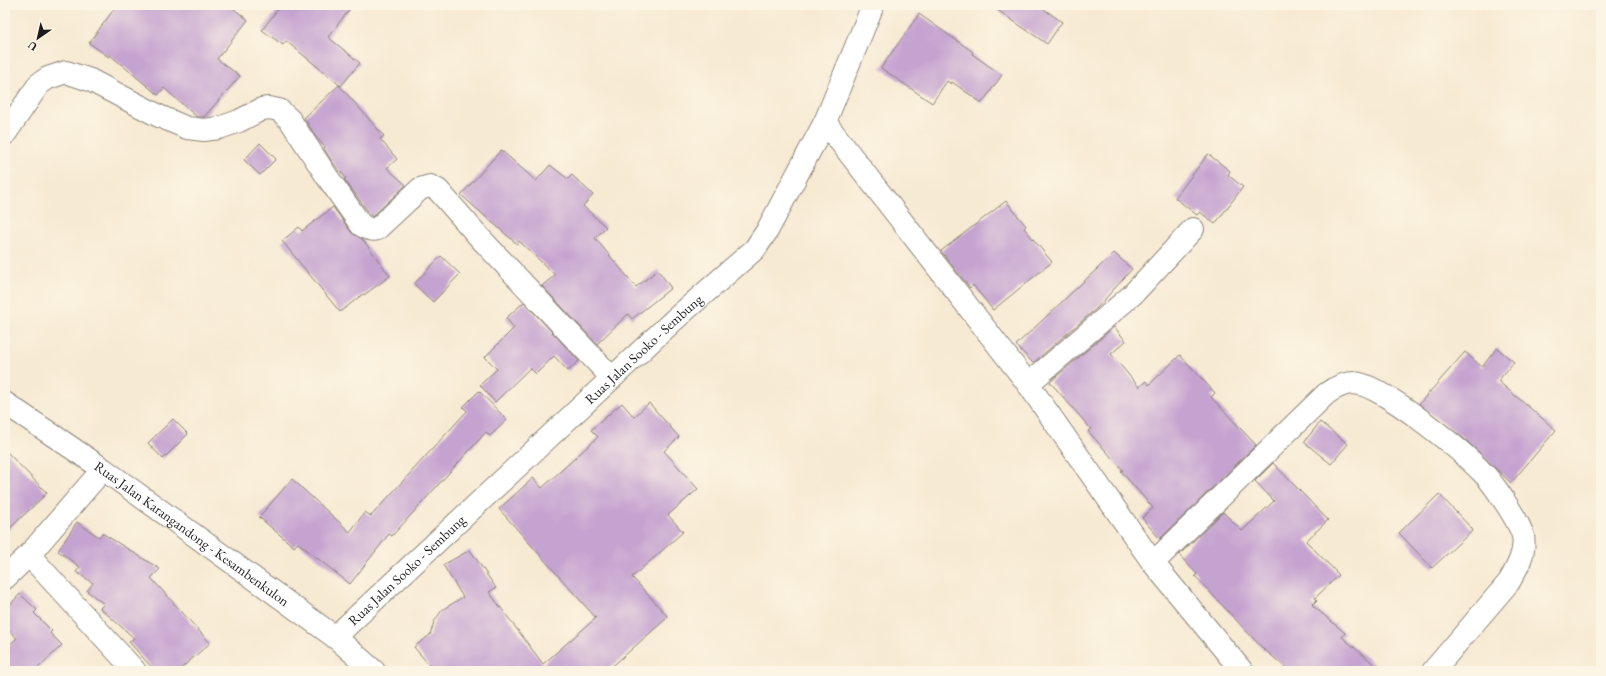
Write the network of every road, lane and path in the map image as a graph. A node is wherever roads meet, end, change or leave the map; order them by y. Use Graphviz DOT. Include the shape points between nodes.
graph roads {
  1 [pos="873,5"];
  2 [pos="825,122"];
  3 [pos="5,134"];
  4 [pos="1193,229"];
  5 [pos="612,378"];
  6 [pos="1028,384"];
  7 [pos="5,404"];
  8 [pos="103,469"];
  9 [pos="29,555"];
  10 [pos="1153,563"];
  11 [pos="7,573"];
  12 [pos="335,637"];
  13 [pos="135,671"];
  14 [pos="374,671"];
  15 [pos="1242,671"];
  16 [pos="1433,671"];
  1 -- 2 [label="street, Ruas Jalan Sooko - Sembung"];
  2 -- 5 [label="street, Ruas Jalan Sooko - Sembung" via="755,249"];
  2 -- 6 [label="street"];
  3 -- 5 [label="street" via="39,84 66,72 90,80 187,128 218,128 262,109 279,110 290,120 360,225 373,231 420,189 430,186 438,190"];
  4 -- 6 [label="street" via="1132,295"];
  5 -- 12 [label="street, Ruas Jalan Sooko - Sembung"];
  6 -- 10 [label="street"];
  7 -- 8 [label="street, Ruas Jalan Karangandong - Kesambenkulon"];
  8 -- 9 [label="street"];
  8 -- 12 [label="street, Ruas Jalan Karangandong - Kesambenkulon"];
  9 -- 11 [label="street"];
  9 -- 13 [label="street"];
  10 -- 15 [label="street"];
  10 -- 16 [label="street" via="1326,394 1339,386 1354,383 1365,386 1379,392 1433,429 1485,475 1516,518 1523,536 1518,568 1510,582"];
  12 -- 14 [label="street, Ruas Jalan Karangandong - Kesambenkulon"];
}
